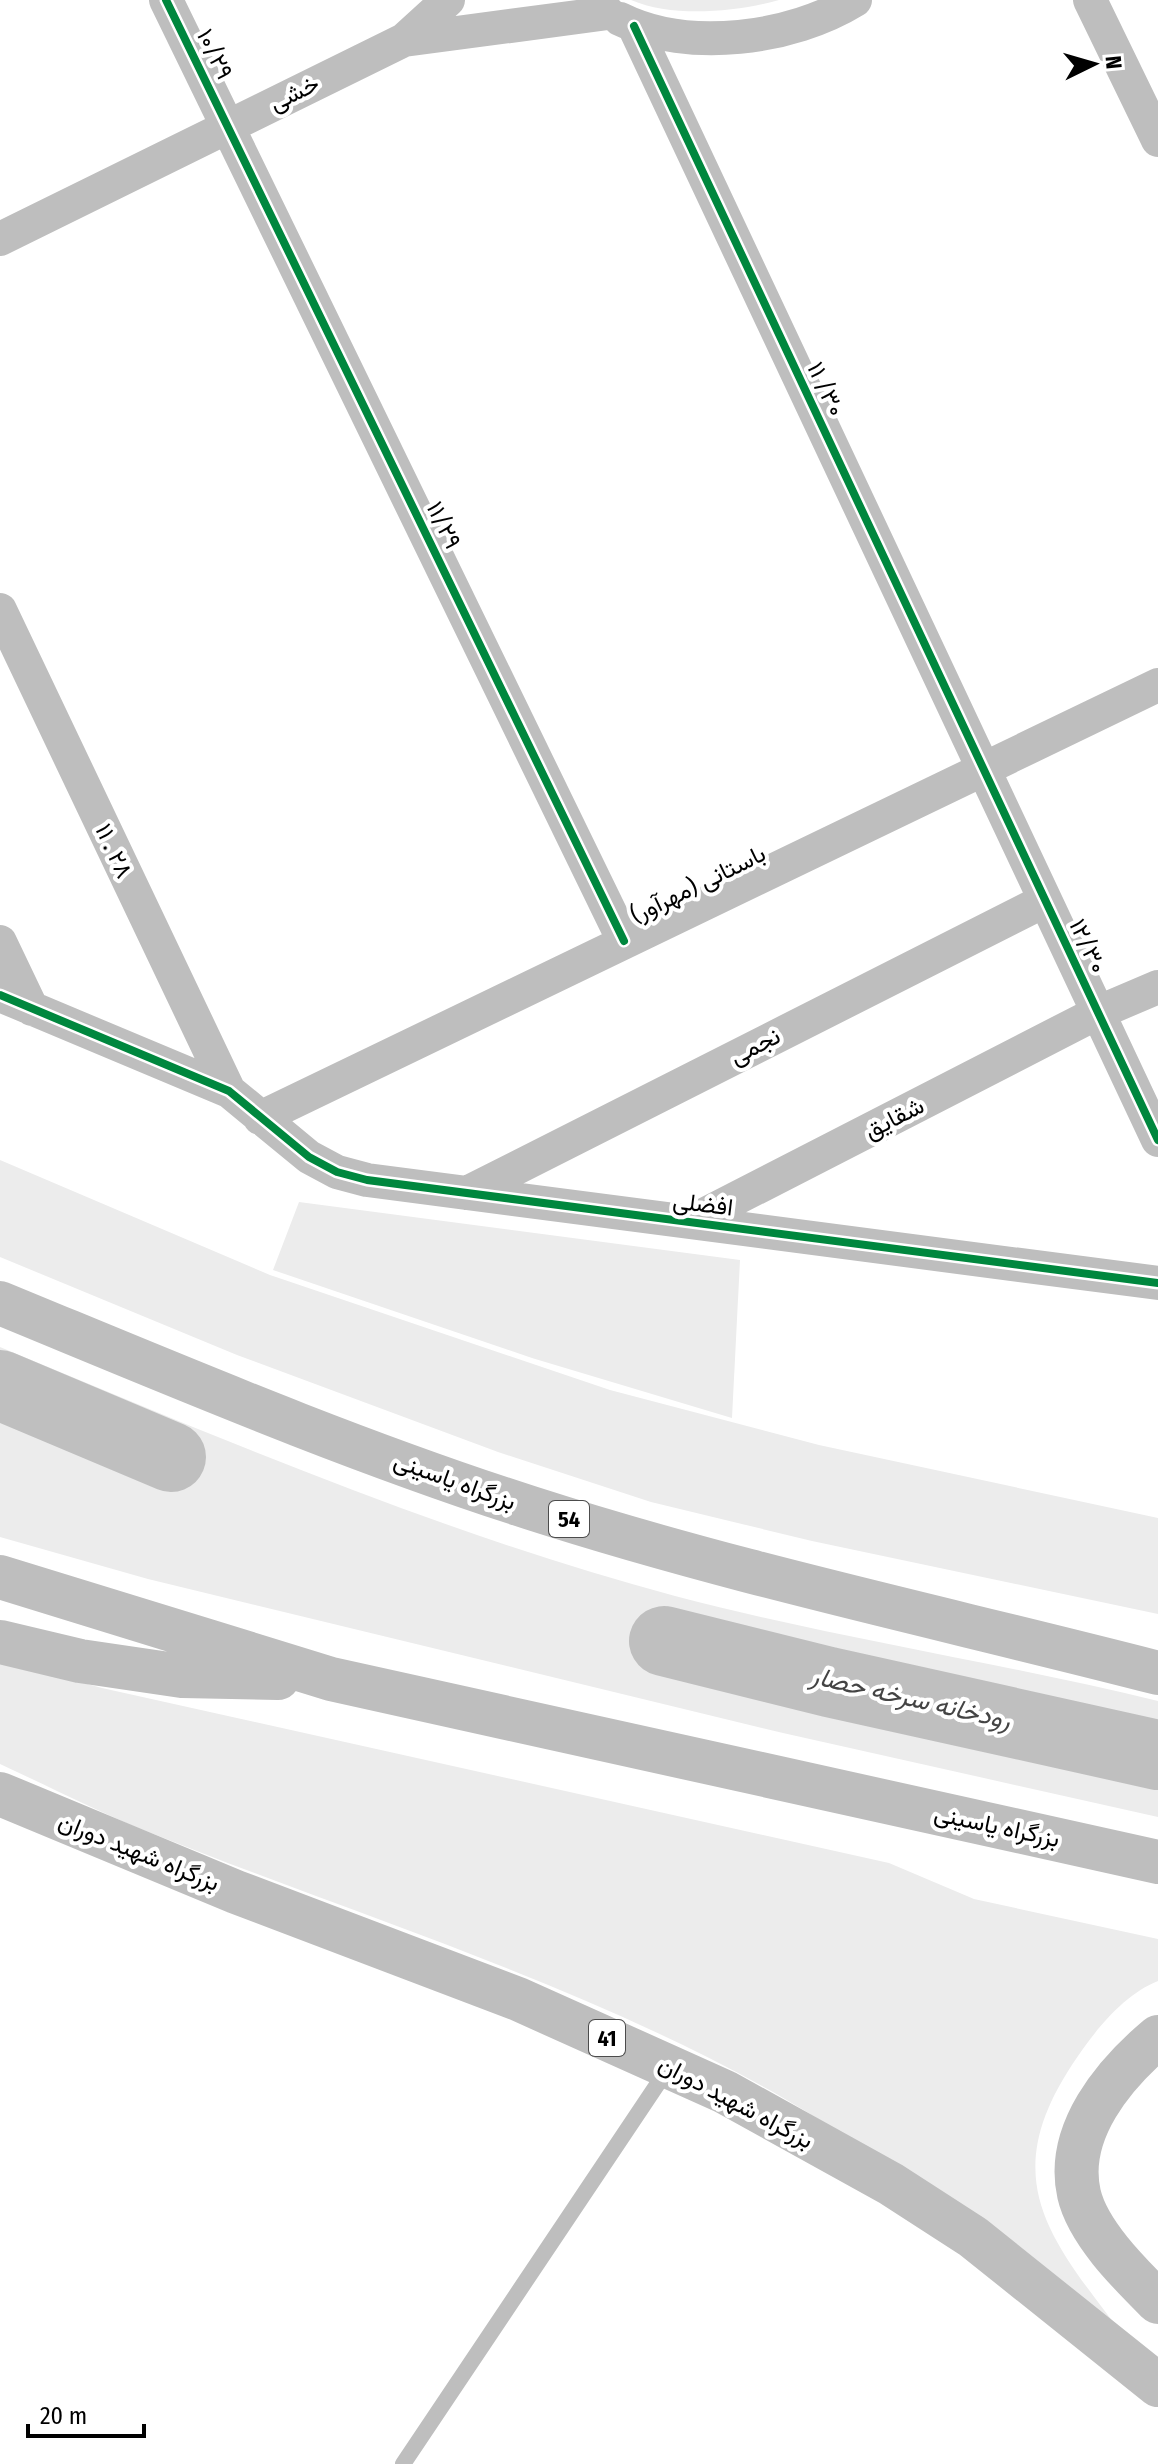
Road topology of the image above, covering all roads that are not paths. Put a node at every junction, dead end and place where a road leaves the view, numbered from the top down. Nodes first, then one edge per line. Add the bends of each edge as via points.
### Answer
1 (166, 0) edge
2 (448, 0) edge
3 (855, 0) edge
4 (1090, 0) edge
5 (612, 13) edge
6 (404, 40) junction
7 (227, 125) junction
8 (1158, 140) edge
9 (0, 239) edge
10 (0, 610) edge
11 (1158, 685) edge
12 (981, 770) junction
13 (1044, 901) junction
14 (624, 941) junction
15 (0, 942) edge
16 (1158, 987) edge
17 (0, 995) edge
18 (32, 1009) junction
19 (1097, 1013) junction
20 (229, 1091) junction
21 (260, 1118) junction
22 (1155, 1126) edge
23 (467, 1193) junction
24 (690, 1222) junction
25 (1158, 1283) edge
26 (0, 1303) edge
27 (0, 1577) edge
28 (0, 1642) edge
29 (1158, 1673) edge
30 (331, 1679) junction
31 (0, 1794) edge
32 (1158, 1862) edge
33 (1158, 2037) edge
34 (670, 2066) junction
35 (1158, 2302) edge
36 (1158, 2385) edge
37 (403, 2464) edge

1 - 7 street, ۱۰/۲۹
2 - 6 street
3 - 5 street via 801,24 716,37 674,35
4 - 8 street
5 - 6 street, خشی
5 - 12 street, ۱۱ /۳۰
6 - 7 street, خشی
7 - 9 street, خشی
7 - 14 street, ۱۱/۲۹
10 - 20 street, ۱۱ . ۲۸
11 - 12 street, باستانی (مهرآور)
12 - 13 street, ۱۲/۳۰
12 - 14 street, باستانی (مهرآور)
13 - 19 street, ۱۲/۳۰
13 - 23 street, نجمی
14 - 21 street, باستانی (مهرآور)
15 - 18 street
16 - 19 street, شقایق
17 - 18 street
18 - 20 street
19 - 22 street, ۱۲/۳۰
19 - 24 street, شقایق
20 - 21 street, افضلی
21 - 23 street, افضلی via 337,1172
23 - 24 street, افضلی
24 - 25 street, افضلی
26 - 29 highway, بزرگراه یاسینی / 54 via 266,1413 531,1508
27 - 30 highway, بزرگراه یاسینی
28 - 30 highway via 182,1676
30 - 32 highway, بزرگراه یاسینی
31 - 34 highway, بزرگراه شهید دوران / 41 via 236,1892 518,1999
33 - 35 highway via 1112,2083 1082,2133 1077,2161 1079,2195 1101,2238
34 - 36 highway, بزرگراه شهید دوران / 41 via 891,2184 973,2237
34 - 37 lane

